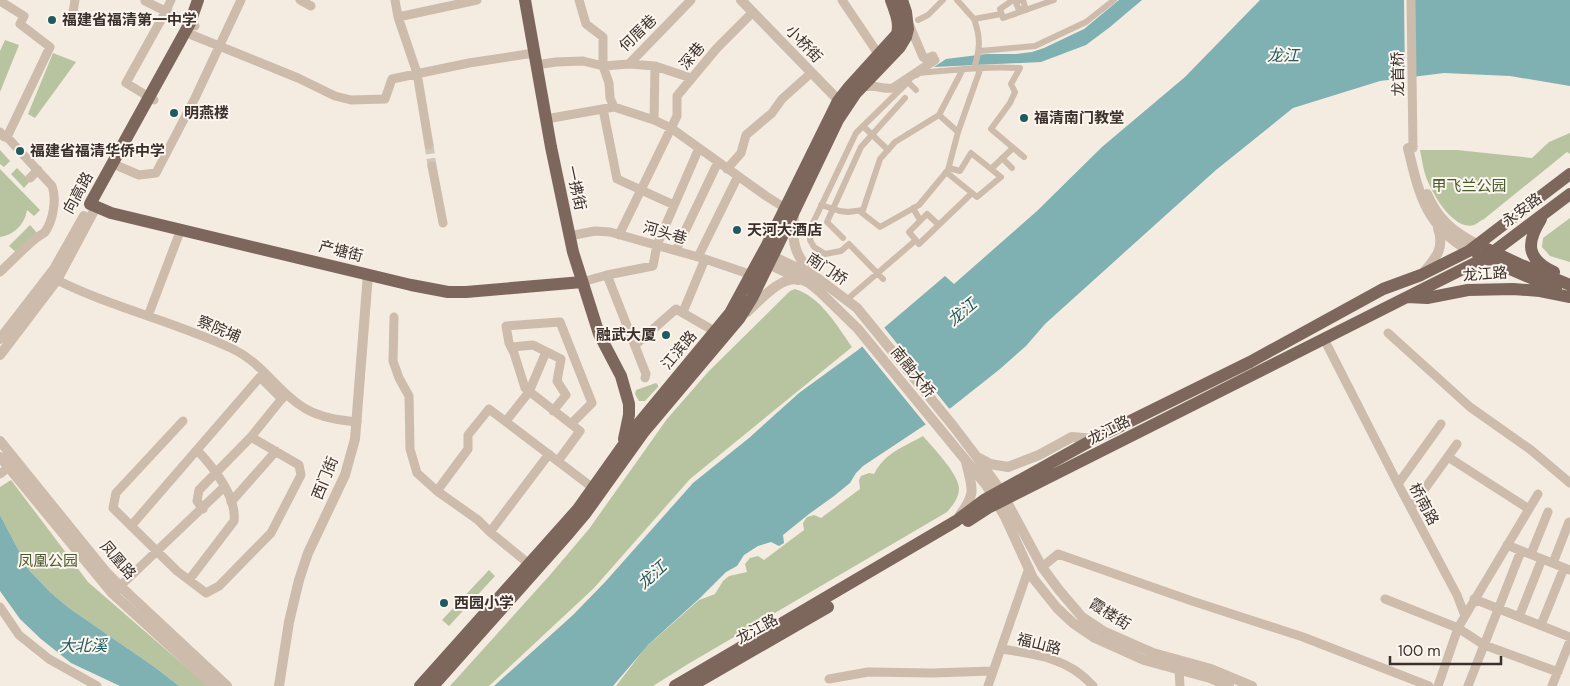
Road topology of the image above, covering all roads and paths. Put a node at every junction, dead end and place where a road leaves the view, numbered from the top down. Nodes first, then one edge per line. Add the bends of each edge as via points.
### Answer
1 (75, 0) edge
2 (146, 0) edge
3 (171, 0) edge
4 (198, 0) edge
5 (206, 0) edge
6 (241, 0) edge
7 (300, 0) edge
8 (394, 0) edge
9 (477, 0) edge
10 (525, 0) edge
11 (580, 0) edge
12 (691, 0) edge
13 (741, 0) edge
14 (842, 0) edge
15 (891, 0) edge
16 (902, 0) edge
17 (943, 0) edge
18 (957, 0) edge
19 (1013, 0) edge
20 (1021, 0) edge
21 (1044, 0) edge
22 (1054, 0) edge
23 (1114, 0) edge
24 (1406, 0) edge
25 (1410, 0) edge
26 (0, 1) edge
27 (311, 6) dead end
28 (1026, 10) junction
29 (166, 11) junction
30 (73, 12) dead end
31 (753, 12) junction
32 (1001, 14) junction
33 (398, 17) junction
34 (913, 19) junction
35 (974, 19) junction
36 (192, 28) junction
37 (220, 47) junction
38 (980, 51) junction
39 (879, 55) junction
40 (535, 59) junction
41 (630, 64) junction
42 (603, 66) junction
43 (655, 66) junction
44 (978, 68) junction
45 (963, 69) junction
46 (417, 73) junction
47 (811, 73) junction
48 (691, 78) junction
49 (908, 82) junction
50 (861, 88) junction
51 (916, 90) dead end
52 (905, 98) dead end
53 (152, 99) junction
54 (842, 104) junction
55 (614, 107) junction
56 (603, 109) junction
57 (939, 115) junction
58 (546, 119) junction
59 (654, 120) junction
60 (863, 126) junction
61 (671, 128) junction
62 (958, 132) junction
63 (4, 135) edge
64 (428, 145) tunnel mouth
65 (699, 148) junction
66 (1013, 148) junction
67 (1411, 148) junction
68 (888, 150) junction
69 (1024, 157) dead end
70 (1002, 158) junction
71 (718, 162) junction
72 (118, 166) junction
73 (432, 166) tunnel mouth
74 (1012, 168) dead end
75 (728, 169) junction
76 (991, 169) junction
77 (38, 170) junction
78 (948, 170) junction
79 (1570, 174) edge
80 (738, 176) junction
81 (30, 178) dead end
82 (640, 190) junction
83 (972, 193) junction
84 (1570, 194) edge
85 (674, 205) junction
86 (821, 205) junction
87 (912, 208) junction
88 (92, 209) junction
89 (790, 210) junction
90 (863, 210) junction
91 (1546, 212) junction
92 (920, 220) junction
93 (443, 223) dead end
94 (939, 225) junction
95 (1437, 225) junction
96 (180, 231) junction
97 (620, 235) junction
98 (569, 236) junction
99 (843, 238) dead end
100 (916, 240) junction
101 (657, 244) junction
102 (1473, 248) junction
103 (676, 250) junction
104 (1489, 255) junction
105 (701, 258) junction
106 (766, 258) junction
107 (0, 272) edge
108 (878, 273) junction
109 (607, 275) junction
110 (752, 275) junction
111 (1421, 275) junction
112 (367, 277) junction
113 (883, 279) dead end
114 (57, 280) junction
115 (812, 280) junction
116 (583, 285) junction
117 (1570, 285) edge
118 (851, 296) dead end
119 (1570, 296) edge
120 (1407, 297) junction
121 (683, 312) junction
122 (148, 316) junction
123 (394, 317) dead end
124 (739, 319) junction
125 (868, 321) joint
126 (858, 328) joint
127 (716, 332) junction
128 (1388, 333) dead end
129 (0, 339) edge
130 (1324, 339) junction
131 (635, 345) junction
132 (512, 347) junction
133 (546, 352) junction
134 (0, 355) edge
135 (646, 378) dead end
136 (529, 392) junction
137 (284, 396) junction
138 (554, 411) junction
139 (184, 421) dead end
140 (506, 421) junction
141 (357, 422) junction
142 (571, 424) junction
143 (1441, 424) dead end
144 (251, 437) junction
145 (1094, 439) junction
146 (0, 441) edge
147 (623, 444) junction
148 (1457, 444) dead end
149 (198, 450) junction
150 (276, 452) junction
151 (549, 454) junction
152 (976, 456) junction
153 (0, 457) edge
154 (1448, 457) junction
155 (965, 458) junction
156 (558, 461) junction
157 (4, 471) edge
158 (217, 472) junction
159 (1570, 483) edge
160 (1398, 484) junction
161 (224, 487) junction
162 (593, 488) junction
163 (437, 491) junction
164 (1538, 494) dead end
165 (999, 498) junction
166 (231, 502) junction
167 (1411, 508) junction
168 (203, 509) junction
169 (1529, 509) junction
170 (1548, 512) dead end
171 (956, 521) junction
172 (1569, 522) edge
173 (131, 526) junction
174 (490, 532) junction
175 (1508, 545) junction
176 (1521, 550) junction
177 (156, 552) junction
178 (1531, 554) junction
179 (1542, 559) junction
180 (1552, 563) junction
181 (530, 564) junction
182 (1042, 567) junction
183 (1028, 568) junction
184 (1567, 569) edge
185 (189, 580) junction
186 (116, 590) junction
187 (1385, 599) dead end
188 (1474, 599) junction
189 (0, 606) edge
190 (1498, 608) junction
191 (1465, 616) junction
192 (1519, 617) junction
193 (3, 618) edge
194 (1541, 625) junction
195 (1458, 628) junction
196 (1570, 637) edge
197 (1570, 641) edge
198 (1484, 645) junction
199 (1001, 649) junction
200 (1179, 670) junction
201 (993, 671) junction
202 (1558, 672) junction
203 (830, 679) dead end
204 (1440, 685) edge
205 (97, 686) edge
206 (214, 686) edge
207 (227, 686) edge
208 (279, 686) edge
209 (420, 686) edge
210 (433, 686) edge
211 (675, 686) edge
212 (692, 686) edge
213 (988, 686) edge
214 (1093, 686) edge
215 (1180, 686) edge
216 (1230, 686) edge
217 (1252, 686) edge
218 (1428, 686) edge
219 (1468, 686) edge
220 (1552, 686) edge

1 - 30 street
2 - 29 street
3 - 29 street
4 - 36 main road, 向高路
5 - 36 main road, 向高路
6 - 37 street
7 - 27 street
8 - 33 street
9 - 33 street
10 - 40 main road, 一拂街
11 - 42 street via 586,24 603,37
12 - 41 street, 何厝巷
13 - 31 street, 小桥街
14 - 39 street
15 - 39 main road, 江滨路 via 899,27
16 - 34 main road, 江滨路
17 - 34 street via 928,15
18 - 35 street
19 - 32 street via 1000,9
20 - 21 street via 1016,3 1019,10
20 - 28 street, bridge
22 - 28 street
23 - 38 street via 1086,22 1034,46
24 - 67 street, 龙首桥
25 - 67 street, 龙首桥
26 - 63 street via 24,16 20,24 50,47
28 - 32 street via 1003,18
29 - 36 street
29 - 53 street via 126,84
31 - 47 street, 小桥街
31 - 48 street, 深巷
32 - 35 street
33 - 46 street
34 - 50 main road, 江滨路 via 900,47
34 - 50 street via 923,57 934,58 893,88 872,84
35 - 38 street
36 - 37 street
36 - 53 main road, 向高路
37 - 46 street, 何厝巷 via 351,100 385,99 392,79
37 - 72 street via 156,173 140,175
38 - 44 street
39 - 54 main road, 江滨路 via 848,87
40 - 42 street, 何厝巷 via 583,61
40 - 46 street, 何厝巷 via 489,59
40 - 58 main road, 一拂街
41 - 42 street, 何厝巷
41 - 43 street
42 - 55 street
43 - 48 street
43 - 59 street
44 - 45 street
44 - 62 street
44 - 66 street via 1020,68 1011,84 1015,92 1010,103 991,129
45 - 49 street via 919,73
45 - 57 street
46 - 64 street
47 - 54 street, 小桥街
47 - 75 street via 746,135 741,153
48 - 61 street, 深巷 via 677,96 677,116
49 - 51 street
49 - 60 street
50 - 54 main road, 江滨路
52 - 99 street via 861,147 827,222
53 - 72 main road, 向高路
53 - 88 main road, 向高路
54 - 89 main road, 江滨路
55 - 56 street
55 - 59 street
56 - 58 street
56 - 82 street via 617,180
57 - 62 street
57 - 68 street via 895,142
58 - 98 main road, 一拂街
59 - 61 street
60 - 68 street, bridge
60 - 86 street via 856,133
61 - 65 street
61 - 82 street, 深巷
62 - 78 street
63 - 77 street
65 - 71 street
65 - 85 street
66 - 69 street
66 - 70 street
67 - 95 street via 1418,190
67 - 102 street via 1431,204
68 - 90 street via 880,159
70 - 74 street
70 - 76 street
71 - 75 street
71 - 103 street
72 - 88 main road, 向高路
73 - 93 street
75 - 80 street
76 - 78 street via 971,153 960,171
76 - 83 street via 1001,177 977,197
77 - 81 street
77 - 107 street via 55,193 53,212 44,232
78 - 83 street
78 - 87 street
79 - 102 main road, 永安路
80 - 89 street
80 - 105 street
82 - 85 street
82 - 97 street, 深巷
83 - 94 street
84 - 91 main road, 永安路
85 - 101 street
86 - 90 street, bridge via 848,212
86 - 108 street via 812,225 810,240 814,247 825,254 841,251 849,244
87 - 90 street via 880,226 862,213
87 - 92 street
88 - 96 main road, 产塘街
88 - 114 street
88 - 129 street, 向高路 via 54,269
89 - 106 main road, 江滨路
89 - 115 street via 796,251
91 - 104 main road, 永安路
91 - 117 main road via 1533,232 1531,250 1535,259
92 - 94 street via 927,214
92 - 100 street via 909,232
94 - 100 street via 919,244
95 - 102 street via 1453,241
95 - 111 street via 1442,242 1434,260
96 - 112 main road, 产塘街
96 - 122 street
97 - 98 street, 河头巷 via 595,231
97 - 101 street, 河头巷
98 - 116 main road, 一拂街
100 - 108 street
101 - 103 street, 河头巷
101 - 109 street via 653,266
102 - 104 main road
102 - 111 main road, 永安路
103 - 105 street, 河头巷
104 - 117 main road, 龙江路
104 - 119 main road
104 - 120 main road, 永安路
105 - 110 street, 河头巷
105 - 121 street
106 - 110 main road, 江滨路
106 - 115 street, 南门桥
106 - 124 main road, 江滨路
108 - 113 street
108 - 118 street
109 - 116 street
109 - 131 street
110 - 127 main road, 江滨路
111 - 145 main road, 龙江路 via 1383,289 1250,362
112 - 116 main road, 产塘街 via 448,292
112 - 141 street, 西门街
114 - 122 street, 察院埔
114 - 134 street
115 - 124 street via 794,278 780,283
115 - 125 street, 南门桥 via 857,308
115 - 126 street, 南门桥 via 820,292
116 - 147 main road, 一拂街 via 599,334 620,376 629,410
119 - 120 main road, 龙江路 via 1513,288 1468,290 1427,298
120 - 130 main road, 龙江路
121 - 127 street
121 - 131 street via 676,309
122 - 137 street, 察院埔 via 235,350 264,370
123 - 163 street via 393,361 410,396 410,449 417,473
124 - 210 main road, 江滨路 via 643,433 585,514
125 - 152 street, 南融大桥
126 - 155 street, 南融大桥
127 - 147 main road, 江滨路
128 - 159 street via 1470,408 1531,450
130 - 160 street, 桥南路
130 - 165 main road, 龙江路
131 - 135 street
132 - 133 street via 534,345
132 - 136 street
132 - 142 street via 506,326 560,322 592,403
133 - 136 street
133 - 138 street via 561,358 557,381 566,395
136 - 138 street
136 - 140 street
137 - 141 street, 察院埔 via 316,414
137 - 144 street
137 - 149 street via 260,377
138 - 142 street
139 - 173 street via 116,493 114,508
140 - 151 street
140 - 163 street via 489,409 468,434 468,449
141 - 208 street, 西门街 via 345,475 308,553 299,580
142 - 156 street via 580,431
143 - 160 street
144 - 150 street
144 - 158 street
145 - 152 street via 1072,437 1008,467 990,464
145 - 165 main road, 龙江路
146 - 186 street, 凤凰路
147 - 162 main road, 江滨路
148 - 154 street
149 - 158 street
149 - 173 street
150 - 166 street
150 - 185 street via 299,465 301,475 271,533 219,586 206,593
151 - 156 street
151 - 174 street
152 - 165 street
153 - 157 street, 凤凰路
154 - 167 street
154 - 169 street
155 - 165 street
155 - 171 street via 973,491
156 - 162 street
157 - 186 street, 凤凰路
158 - 161 street
158 - 168 street via 199,490 197,501
160 - 167 street, 桥南路
161 - 166 street
161 - 168 street
162 - 181 main road, 江滨路
163 - 174 street
164 - 169 street
165 - 171 main road, 龙江路 via 984,500
165 - 182 street, 霞楼街
165 - 183 street, 霞楼街
165 - 212 main road, 龙江路 via 788,631
166 - 185 street via 236,512 234,521
167 - 191 street, 桥南路
168 - 177 street
169 - 175 street
170 - 178 street
171 - 211 main road, 龙江路
172 - 180 street
173 - 177 street
174 - 181 street
175 - 176 street
175 - 188 street
176 - 178 street
176 - 190 street
177 - 185 street
177 - 186 street
178 - 179 street
179 - 180 street
179 - 192 street
180 - 184 street
181 - 209 main road, 江滨路
182 - 217 street, 霞楼街 via 1082,617 1103,631 1153,653 1212,669
182 - 218 street via 1058,554 1303,638
183 - 199 street
183 - 200 street, 霞楼街 via 1057,608 1095,638 1144,660
184 - 194 street
186 - 206 street, 凤凰路
186 - 207 street, 凤凰路
187 - 195 street
188 - 190 street
188 - 191 street
189 - 193 street
190 - 192 street
190 - 198 street
191 - 195 street
192 - 194 street
193 - 205 street via 49,659
194 - 196 street
195 - 198 street
195 - 204 street
197 - 202 street
198 - 202 street
198 - 219 street
199 - 201 street
199 - 214 street, 福山路 via 1057,660 1074,669
200 - 215 street
200 - 216 street, 霞楼街
201 - 203 street via 868,672
201 - 213 street
202 - 220 street

